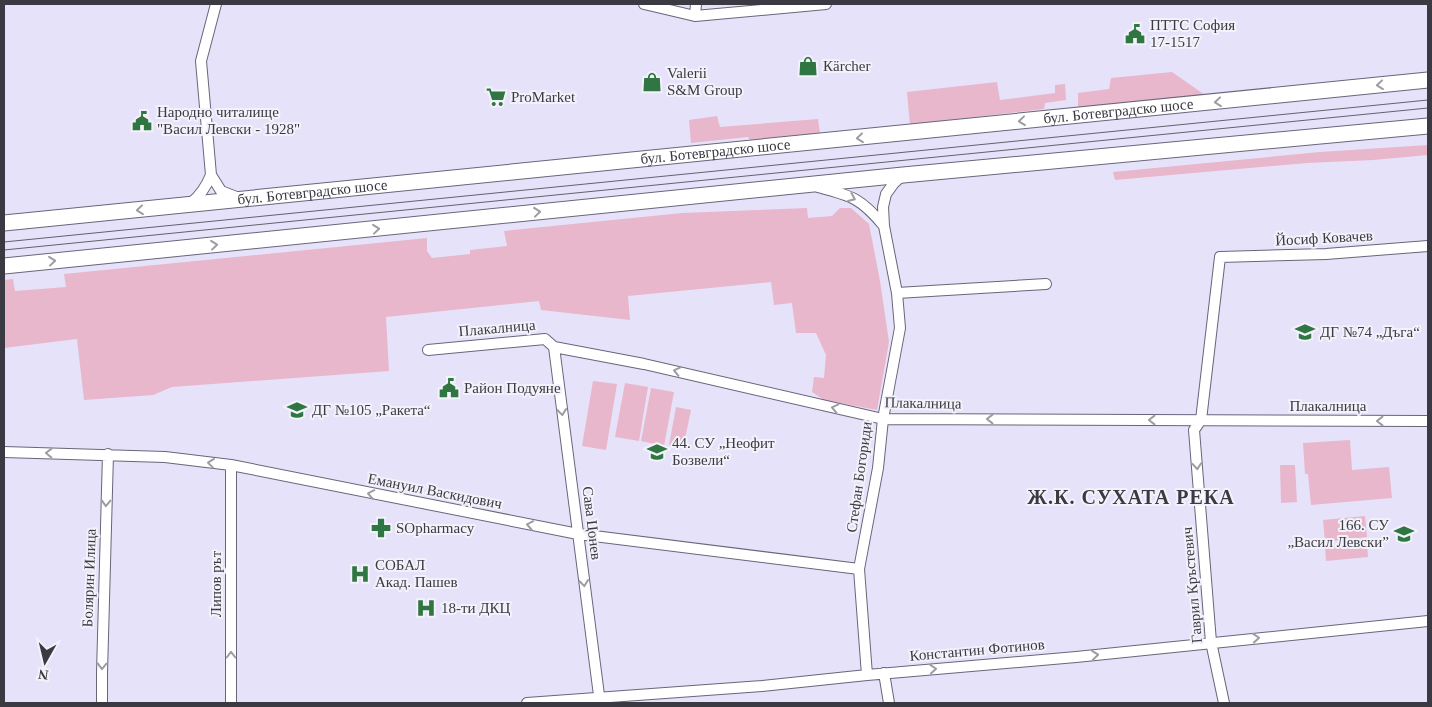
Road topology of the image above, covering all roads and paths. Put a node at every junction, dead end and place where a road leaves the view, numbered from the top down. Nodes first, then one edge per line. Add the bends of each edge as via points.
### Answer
1 (216, 4) edge
2 (644, 4) edge
3 (696, 4) edge
4 (826, 4) edge
5 (804, 5) edge
6 (695, 16) junction
7 (1428, 80) edge
8 (1428, 126) edge
9 (211, 175) junction
10 (903, 175) junction
11 (810, 185) junction
12 (245, 200) junction
13 (188, 205) junction
14 (4, 223) edge
15 (884, 226) junction
16 (1428, 246) edge
17 (1220, 257) joint
18 (4, 266) edge
19 (1046, 284) dead end
20 (897, 293) junction
21 (554, 347) junction
22 (428, 350) dead end
23 (883, 418) junction
24 (1201, 420) junction
25 (1428, 422) edge
26 (4, 452) edge
27 (108, 454) junction
28 (231, 465) junction
29 (578, 534) junction
30 (859, 569) junction
31 (1428, 621) edge
32 (1211, 642) junction
33 (884, 674) junction
34 (867, 675) junction
35 (599, 701) edge
36 (102, 703) edge
37 (231, 703) edge
38 (527, 703) edge
39 (889, 703) edge
40 (1224, 703) edge

1 - 9 street via 201,60
2 - 6 street
3 - 6 street
4 - 5 street
5 - 6 street
7 -> 12 main road, бул. Ботевградско шосе
8 - 10 main road
9 - 12 street via 221,191
9 - 13 street via 206,188
10 - 11 main road
10 - 15 street, Стефан Богориди via 886,194
11 -> 15 street via 857,199
18 -> 11 main road
12 - 13 main road, бул. Ботевградско шосе
13 -> 14 main road, бул. Ботевградско шосе
15 - 20 street, Стефан Богориди
16 - 17 street, Йосиф Ковачев via 1326,254
17 - 24 street, Гаврил Кръстевич
19 - 20 street
20 - 23 street, Стефан Богориди via 900,328
21 - 22 street, Плакалница via 545,339 538,338
23 -> 21 street, Плакалница
21 -> 29 street, Сава Цонев
24 -> 23 street, Плакалница
23 - 30 street, Стефан Богориди via 878,468
25 -> 24 street, Плакалница
24 -> 32 street, Гаврил Кръстевич via 1194,430
27 -> 26 street, Емануил Васкидович
28 -> 27 street, Емануил Васкидович
27 -> 36 street, Болярин Илица
29 -> 28 street, Емануил Васкидович
37 -> 28 street, Липов рът
29 - 30 street, Емануил Васкидович
29 -> 35 street, Сава Цонев
30 - 34 street, Стефан Богориди
32 -> 31 street, Константин Фотинов
33 -> 32 street, Константин Фотинов
32 - 40 street, Гаврил Кръстевич
33 - 34 street, Константин Фотинов
33 - 39 street
34 - 35 street, Константин Фотинов
35 - 38 street, Константин Фотинов

